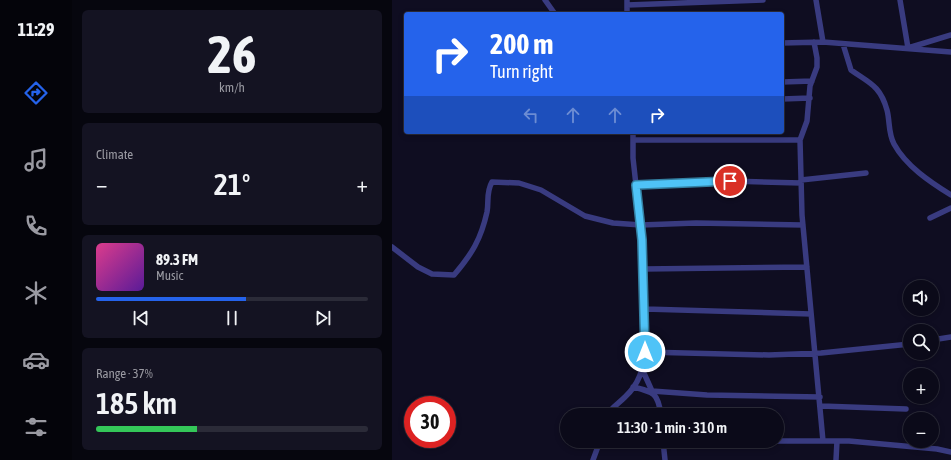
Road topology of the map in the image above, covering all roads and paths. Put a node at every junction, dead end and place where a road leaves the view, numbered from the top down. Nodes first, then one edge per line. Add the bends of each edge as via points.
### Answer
1 (545, 0) edge
2 (763, 0) edge
3 (816, 0) edge
4 (900, 0) edge
5 (627, 3) edge
6 (554, 12) edge
7 (951, 35) edge
8 (814, 42) junction
9 (823, 42) junction
10 (784, 43) edge
11 (843, 44) junction
12 (908, 48) junction
13 (951, 52) edge
14 (812, 81) junction
15 (784, 82) edge
16 (810, 98) junction
17 (784, 99) edge
18 (633, 134) edge
19 (633, 140) junction
20 (800, 140) junction
21 (866, 173) dead end
22 (801, 181) junction
23 (636, 185) junction
24 (950, 193) edge
25 (951, 208) edge
26 (930, 218) dead end
27 (641, 225) junction
28 (803, 226) junction
29 (392, 247) edge
30 (807, 267) junction
31 (644, 269) junction
32 (645, 309) junction
33 (811, 314) junction
34 (951, 337) edge
35 (939, 339) edge
36 (903, 345) edge
37 (645, 352) junction
38 (814, 354) junction
39 (643, 371) junction
40 (633, 387) junction
41 (652, 391) junction
42 (820, 397) junction
43 (821, 406) junction
44 (611, 408) edge
45 (660, 408) edge
46 (906, 409) dead end
47 (784, 441) edge
48 (823, 441) junction
49 (837, 441) junction
50 (597, 448) edge
51 (664, 448) edge
52 (951, 452) edge
53 (593, 460) edge
54 (665, 460) edge
55 (836, 460) edge

1 - 6 street
2 - 5 street
3 - 9 street
4 - 12 street
7 - 12 street
8 - 9 street
8 - 10 street
8 - 14 street via 817,63
9 - 11 street
11 - 12 street
11 - 24 street via 851,70 868,80 879,92 887,111 893,143 912,166
12 - 13 street
14 - 15 street
14 - 16 street
16 - 17 street
16 - 20 street via 807,121
18 - 19 street
19 - 20 street
19 - 23 street
20 - 22 street
21 - 22 street
22 - 23 street
22 - 28 street
23 - 27 street
25 - 26 street
27 - 28 street via 696,223
27 - 29 street via 613,223 585,216 541,190 519,183 492,182 488,190 487,211 478,242 470,257 454,275 432,274 418,267
27 - 31 street
28 - 30 street
30 - 31 street
30 - 33 street
31 - 32 street
32 - 33 street
32 - 37 street
33 - 38 street
34 - 35 street
36 - 38 street
37 - 38 street
37 - 39 street
38 - 42 street
39 - 40 street
39 - 41 street
40 - 41 street
40 - 44 street
41 - 42 street via 707,395
41 - 45 street via 659,400
42 - 43 street
43 - 46 street
43 - 48 street
47 - 48 street
48 - 49 street
49 - 52 street
49 - 55 street
50 - 53 street
51 - 54 street

